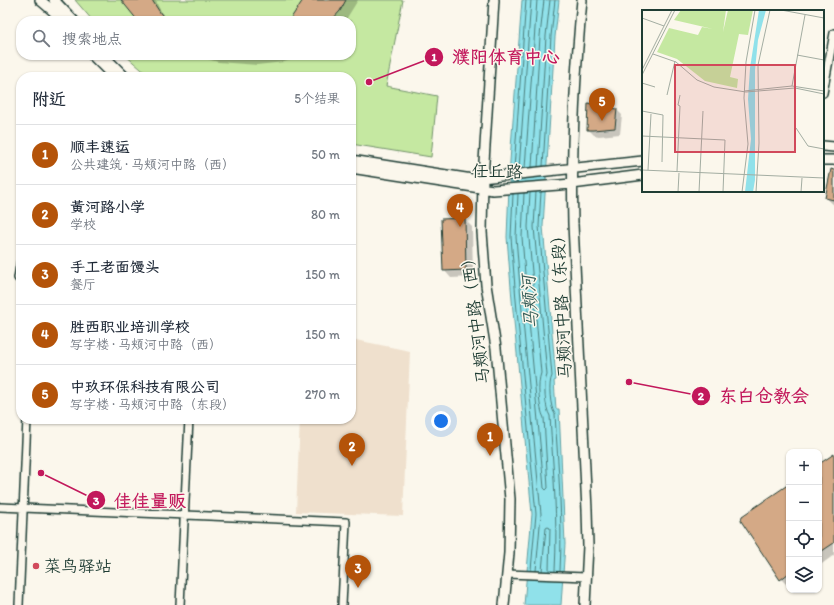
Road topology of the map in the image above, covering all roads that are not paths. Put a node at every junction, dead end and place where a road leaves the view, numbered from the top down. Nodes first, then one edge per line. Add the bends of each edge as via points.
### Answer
1 (40, 0) edge
2 (54, 0) edge
3 (494, 0) edge
4 (582, 0) edge
5 (58, 16) edge
6 (69, 16) edge
7 (834, 33) edge
8 (97, 60) edge
9 (108, 60) edge
10 (109, 72) edge
11 (120, 72) edge
12 (824, 88) edge
13 (824, 146) edge
14 (834, 147) edge
15 (356, 161) edge
16 (642, 161) edge
17 (356, 169) edge
18 (572, 169) junction
19 (642, 175) edge
20 (483, 178) junction
21 (572, 184) junction
22 (482, 189) junction
23 (27, 424) edge
24 (189, 424) edge
25 (0, 506) edge
26 (23, 508) junction
27 (184, 515) junction
28 (512, 574) junction
29 (586, 577) junction
30 (19, 605) edge
31 (180, 605) edge
32 (342, 605) edge
33 (504, 605) edge
34 (585, 605) edge

1 - 5 street
2 - 6 street
3 - 20 street, 马颊河中路（西）
4 - 18 street, 马颊河中路（东段）
7 - 12 street
8 - 10 street
9 - 11 street
13 - 14 street
15 - 20 street, 任丘路 via 472,179
16 - 18 street, 任丘路
17 - 22 street, 任丘路
18 - 20 street, 任丘路
18 - 21 street, 马颊河中路（东段）
19 - 21 street, 任丘路
20 - 22 street, 马颊河中路（西）
21 - 22 street, 任丘路
21 - 29 street, 马颊河中路（东段） via 587,510
22 - 28 street, 马颊河中路（西） via 484,265 496,348 510,499 509,553
23 - 26 street
24 - 27 street
25 - 26 street
26 - 27 street
26 - 30 street
27 - 31 street
27 - 32 street via 346,522
28 - 29 street
28 - 33 street, 马颊河中路（西）
29 - 34 street, 马颊河中路（东段）

